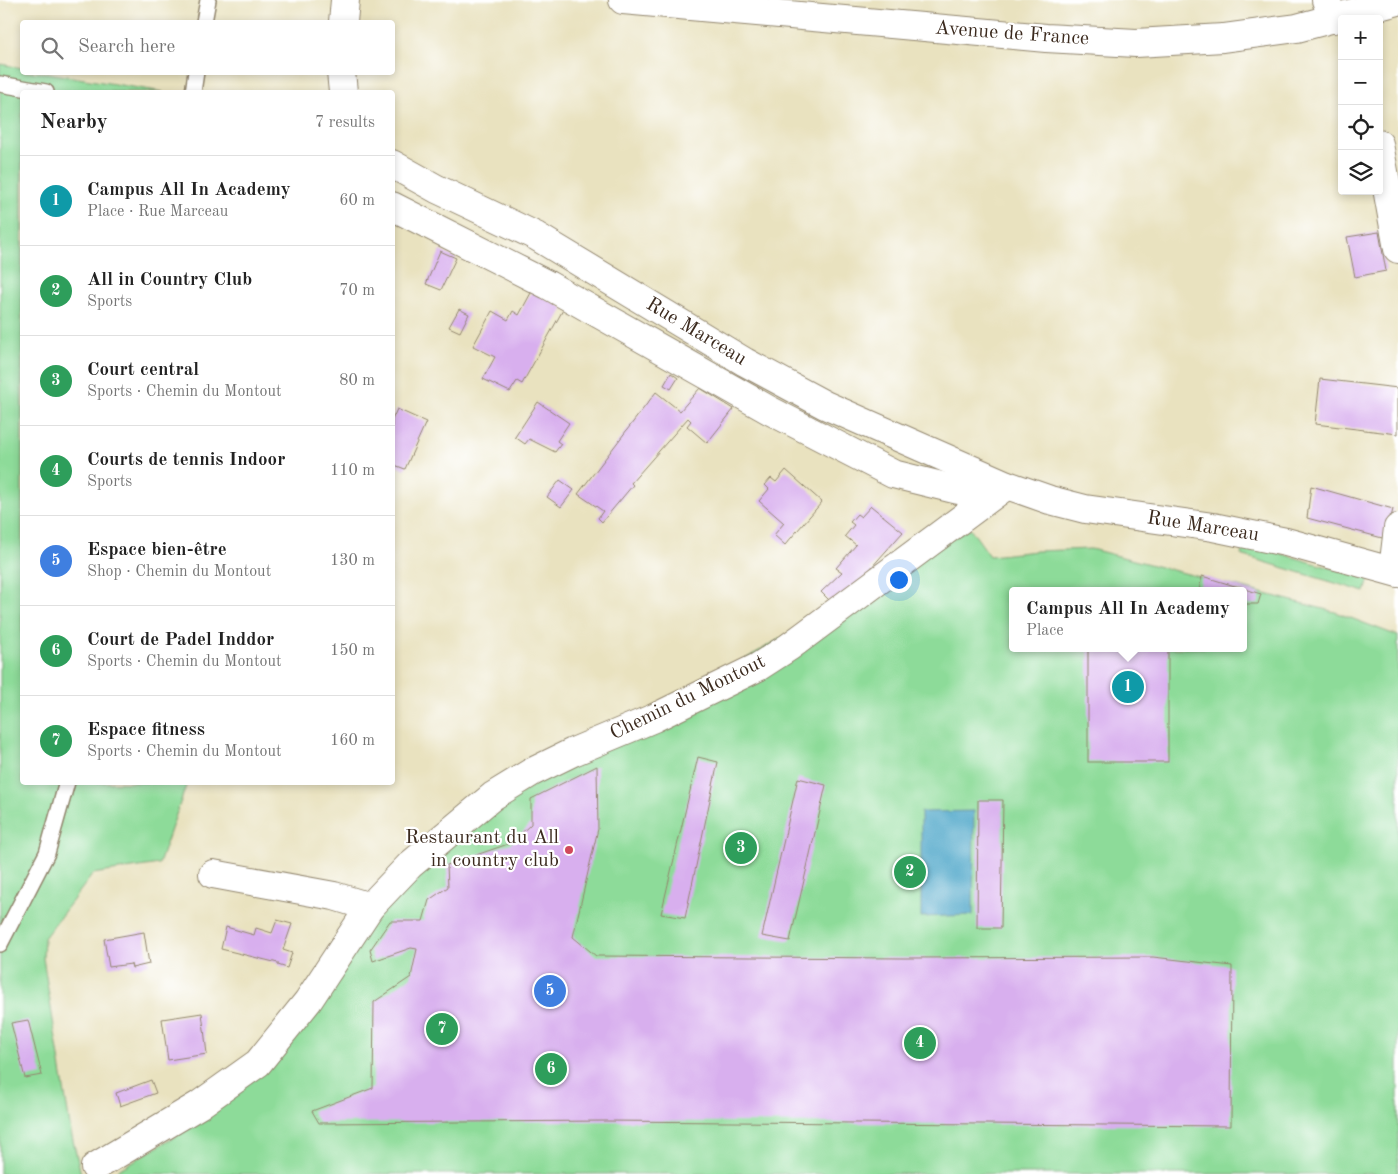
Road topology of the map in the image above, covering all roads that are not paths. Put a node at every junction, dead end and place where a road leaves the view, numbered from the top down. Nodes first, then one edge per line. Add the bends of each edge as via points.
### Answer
1 (208, 0) edge
2 (345, 0) edge
3 (624, 0) edge
4 (1398, 1) edge
5 (1329, 10) edge
6 (204, 20) edge
7 (343, 20) edge
8 (196, 75) edge
9 (341, 75) edge
10 (0, 84) edge
11 (34, 90) edge
12 (193, 90) edge
13 (343, 90) edge
14 (1380, 150) edge
15 (395, 166) edge
16 (395, 208) edge
17 (1398, 249) edge
18 (1007, 485) junction
19 (1398, 528) edge
20 (1395, 572) edge
21 (66, 785) edge
22 (213, 874) dead end
23 (370, 906) junction
24 (0, 944) edge
25 (94, 1167) dead end

1 - 6 lane
2 - 7 street
3 - 5 street, Avenue de France via 1046,38 1136,42 1223,38 1297,28
4 - 5 street, Avenue de France
8 - 12 lane
9 - 13 street
10 - 11 lane
14 - 17 street
15 - 18 street, Rue Marceau via 536,236 745,362 825,405
16 - 18 street, Rue Marceau via 548,285 769,410 893,474 958,490
18 - 20 street, Rue Marceau via 1085,509 1212,527 1286,542
18 - 23 street, Chemin du Montout via 758,667 654,718 573,752 493,796 410,865
19 - 20 street
21 - 24 lane via 47,853
22 - 23 street via 334,896
23 - 25 street, Chemin du Montout via 308,1001 258,1063 199,1105

